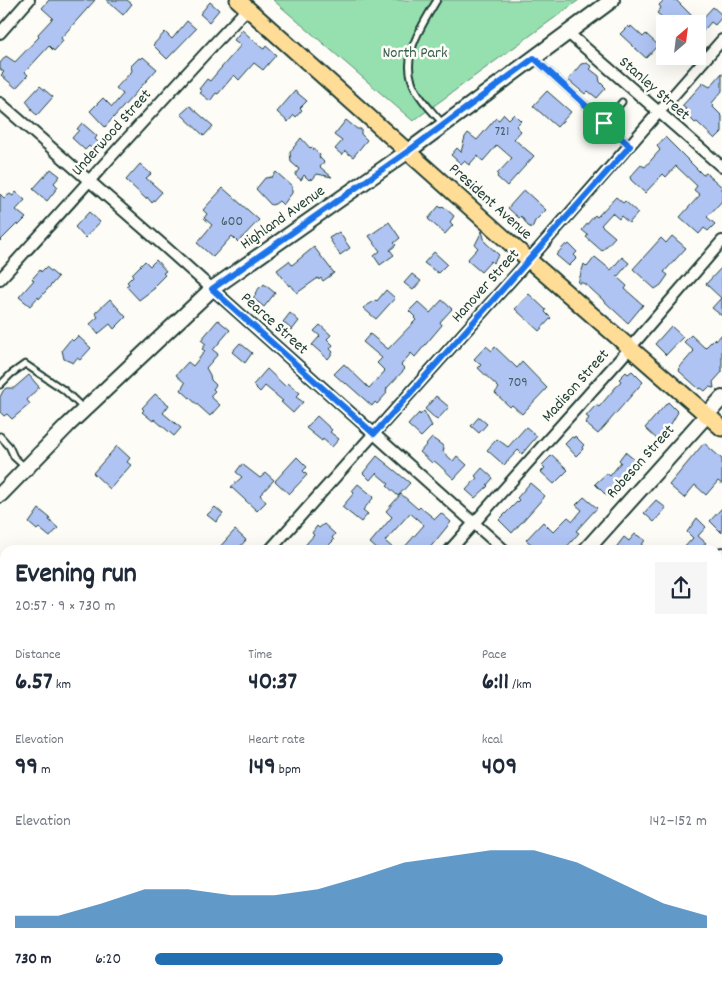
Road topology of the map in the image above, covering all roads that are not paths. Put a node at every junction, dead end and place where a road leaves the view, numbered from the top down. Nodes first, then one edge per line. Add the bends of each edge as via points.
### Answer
1 (29, 0) edge
2 (437, 0) edge
3 (612, 0) edge
4 (243, 4) edge
5 (567, 32) junction
6 (0, 33) edge
7 (722, 40) edge
8 (534, 58) junction
9 (622, 102) dead end
10 (0, 103) edge
11 (659, 113) junction
12 (604, 123) junction
13 (444, 125) junction
14 (630, 146) junction
15 (407, 152) junction
16 (722, 167) edge
17 (90, 181) junction
18 (722, 240) edge
19 (529, 260) junction
20 (0, 279) edge
21 (212, 289) junction
22 (629, 349) junction
23 (0, 385) edge
24 (722, 398) edge
25 (84, 409) junction
26 (707, 414) junction
27 (722, 428) edge
28 (374, 434) junction
29 (0, 436) edge
30 (26, 468) junction
31 (2, 487) edge
32 (474, 523) junction
33 (274, 545) edge
34 (454, 545) edge
35 (498, 545) edge
36 (590, 545) edge

1 - 6 street
2 - 13 lane via 418,34 408,67 417,92
3 - 5 street, Highland Avenue
4 - 15 main road, President Avenue
4 - 17 street, Underwood Street
5 - 8 street, Highland Avenue
5 - 11 street, Stanley Street
7 - 11 street, Hanover Street
8 - 12 lane
8 - 13 street, Highland Avenue
9 - 12 lane
10 - 17 street, Pearce Street
11 - 14 street, Hanover Street
11 - 16 street, Stanley Street
12 - 14 lane
13 - 15 street, Highland Avenue
14 - 19 street, Hanover Street
15 - 19 main road, President Avenue
15 - 21 street, Highland Avenue
17 - 20 street, Underwood Street
17 - 21 street, Pearce Street
18 - 22 street, Madison Street
19 - 22 main road, President Avenue
19 - 28 street, Hanover Street
21 - 25 street, Highland Avenue
21 - 28 street, Pearce Street
22 - 26 main road, President Avenue
22 - 32 street, Madison Street
23 - 25 lane via 25,364 64,390
24 - 26 street, Robeson Street
25 - 30 street, Highland Avenue
26 - 27 main road, President Avenue
26 - 36 street, Robeson Street
28 - 32 street, Pearce Street
28 - 33 street, Hanover Street
29 - 30 lane
30 - 31 street, Highland Avenue
32 - 34 street, Madison Street
32 - 35 street, Pearce Street

